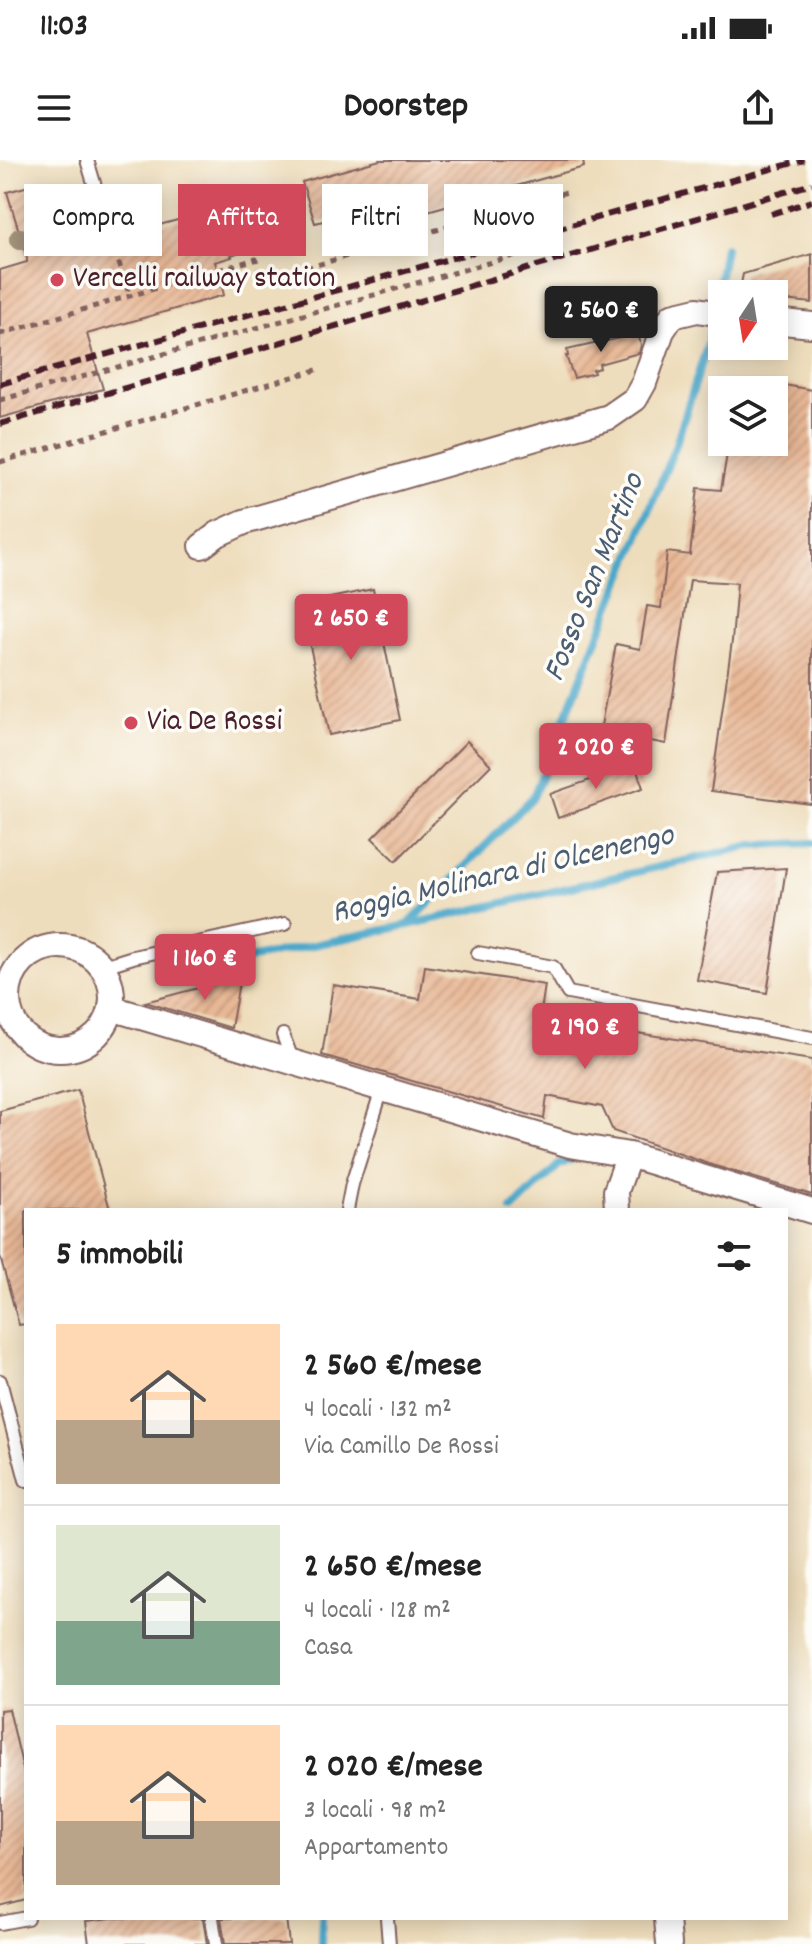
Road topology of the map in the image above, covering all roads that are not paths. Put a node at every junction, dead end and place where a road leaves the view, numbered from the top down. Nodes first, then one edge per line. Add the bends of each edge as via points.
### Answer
1 (87, 160) edge
2 (94, 184) edge
3 (708, 312) edge
4 (788, 322) edge
5 (812, 325) edge
6 (202, 546) dead end
7 (285, 924) dead end
8 (478, 953) dead end
9 (101, 967) junction
10 (111, 1008) junction
11 (5, 1015) edge
12 (283, 1035) dead end
13 (812, 1038) edge
14 (293, 1062) junction
15 (382, 1089) junction
16 (629, 1155) junction
17 (347, 1208) edge
18 (617, 1208) edge
19 (812, 1211) edge
20 (0, 1381) edge
21 (24, 1472) edge
22 (24, 1919) edge
23 (212, 1920) edge
24 (387, 1920) edge
25 (667, 1920) edge
26 (0, 1923) edge
27 (216, 1944) edge
28 (389, 1944) edge
29 (669, 1944) edge

1 - 2 lane
3 - 6 street via 672,316 635,399 609,417 244,522
4 - 5 street
7 - 9 lane
8 - 13 lane via 553,967 568,993
9 - 10 street
9 - 11 street via 79,950 37,951 15,971
10 - 11 street via 89,1041 63,1050 37,1045
10 - 14 street
12 - 14 lane
14 - 15 street
15 - 16 street via 570,1145
15 - 17 lane
16 - 18 street via 616,1191
16 - 19 street
20 - 21 lane
22 - 26 lane
23 - 27 lane
24 - 28 lane
25 - 29 street

